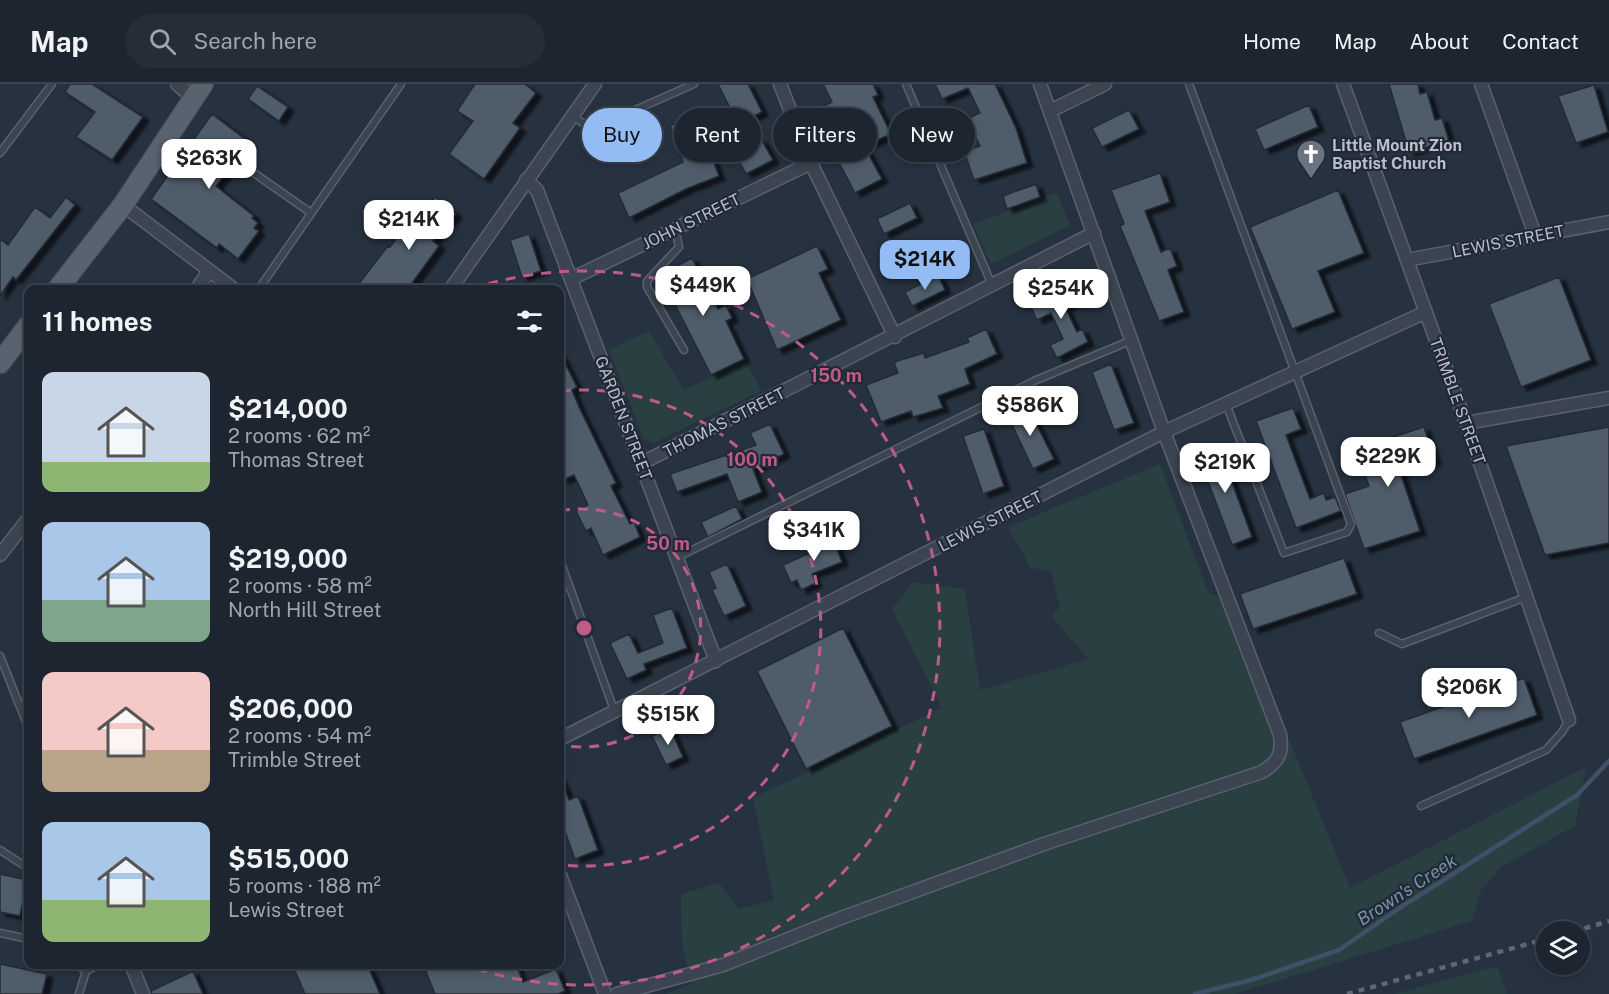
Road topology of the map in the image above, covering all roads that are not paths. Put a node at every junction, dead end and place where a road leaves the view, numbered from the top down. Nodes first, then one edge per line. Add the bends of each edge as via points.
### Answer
1 (52, 84) edge
2 (177, 84) edge
3 (401, 84) edge
4 (595, 84) edge
5 (694, 84) edge
6 (780, 84) edge
7 (906, 84) edge
8 (1040, 84) edge
9 (1105, 84) edge
10 (1189, 84) edge
11 (1343, 84) edge
12 (1481, 84) edge
13 (198, 91) edge
14 (1050, 111) junction
15 (572, 116) junction
16 (0, 153) edge
17 (811, 163) junction
18 (250, 171) dead end
19 (526, 180) junction
20 (123, 205) junction
21 (311, 213) junction
22 (1609, 222) edge
23 (675, 229) junction
24 (1094, 233) junction
25 (1535, 235) junction
26 (1407, 260) junction
27 (209, 271) junction
28 (571, 279) junction
29 (61, 285) edge
30 (199, 285) edge
31 (228, 285) edge
32 (261, 285) edge
33 (453, 285) edge
34 (992, 285) junction
35 (1426, 312) junction
36 (24, 335) edge
37 (895, 337) junction
38 (1132, 340) junction
39 (684, 350) dead end
40 (0, 363) edge
41 (1296, 372) junction
42 (1609, 398) edge
43 (1226, 404) junction
44 (1466, 423) junction
45 (1164, 432) junction
46 (642, 463) junction
47 (24, 524) edge
48 (0, 555) edge
49 (676, 558) junction
50 (564, 571) edge
51 (1526, 597) junction
52 (1379, 633) dead end
53 (0, 656) edge
54 (716, 661) junction
55 (614, 710) junction
56 (24, 717) edge
57 (1569, 720) joint
58 (564, 737) edge
59 (1421, 806) dead end
60 (0, 850) edge
61 (24, 865) edge
62 (564, 894) edge
63 (0, 933) edge
64 (24, 938) edge
65 (83, 969) edge
66 (90, 969) edge
67 (133, 969) edge
68 (86, 971) junction
69 (79, 994) edge
70 (143, 994) edge
71 (605, 994) edge
72 (617, 994) edge

1 - 16 lane
2 - 13 street
3 - 21 lane
4 - 15 street
5 - 15 lane via 599,126
6 - 17 street
7 - 34 lane
8 - 14 street
9 - 14 street
10 - 41 lane
11 - 26 street, TRIMBLE STREET
12 - 25 street
13 - 20 main road
14 - 24 street
15 - 19 street
17 - 23 street, JOHN STREET
17 - 37 street
18 - 21 lane
19 - 28 street, GARDEN STREET via 537,190
19 - 33 street
20 - 27 street
20 - 29 main road
21 - 32 lane
22 - 25 street, LEWIS STREET
23 - 28 street, JOHN STREET
23 - 39 lane via 679,247 647,281 647,287
24 - 34 street, THOMAS STREET
24 - 38 street
25 - 26 street, LEWIS STREET
26 - 35 street, TRIMBLE STREET
27 - 30 street
27 - 31 street
28 - 46 street, GARDEN STREET
34 - 37 street, THOMAS STREET
35 - 41 street, LEWIS STREET
35 - 44 street, TRIMBLE STREET
36 - 40 main road
37 - 46 street, THOMAS STREET
38 - 45 street
38 - 49 lane via 1034,381
41 - 43 street, LEWIS STREET
41 - 43 lane via 1351,524 1347,532 1284,553
42 - 44 street
43 - 45 street, LEWIS STREET
44 - 51 street, TRIMBLE STREET
45 - 54 street, LEWIS STREET
45 - 72 street via 1280,735 1282,750 1276,763 1262,772 1047,843 841,918 723,965
46 - 49 street, GARDEN STREET
47 - 48 street
49 - 54 street, GARDEN STREET
50 - 55 lane
51 - 52 lane via 1402,644
51 - 57 street, TRIMBLE STREET
53 - 56 lane
54 - 55 street, LEWIS STREET
55 - 58 street, LEWIS STREET
57 - 59 lane via 1546,750
60 - 61 lane
62 - 71 street
63 - 64 lane
65 - 68 lane
66 - 68 lane
67 - 70 street
68 - 69 lane

